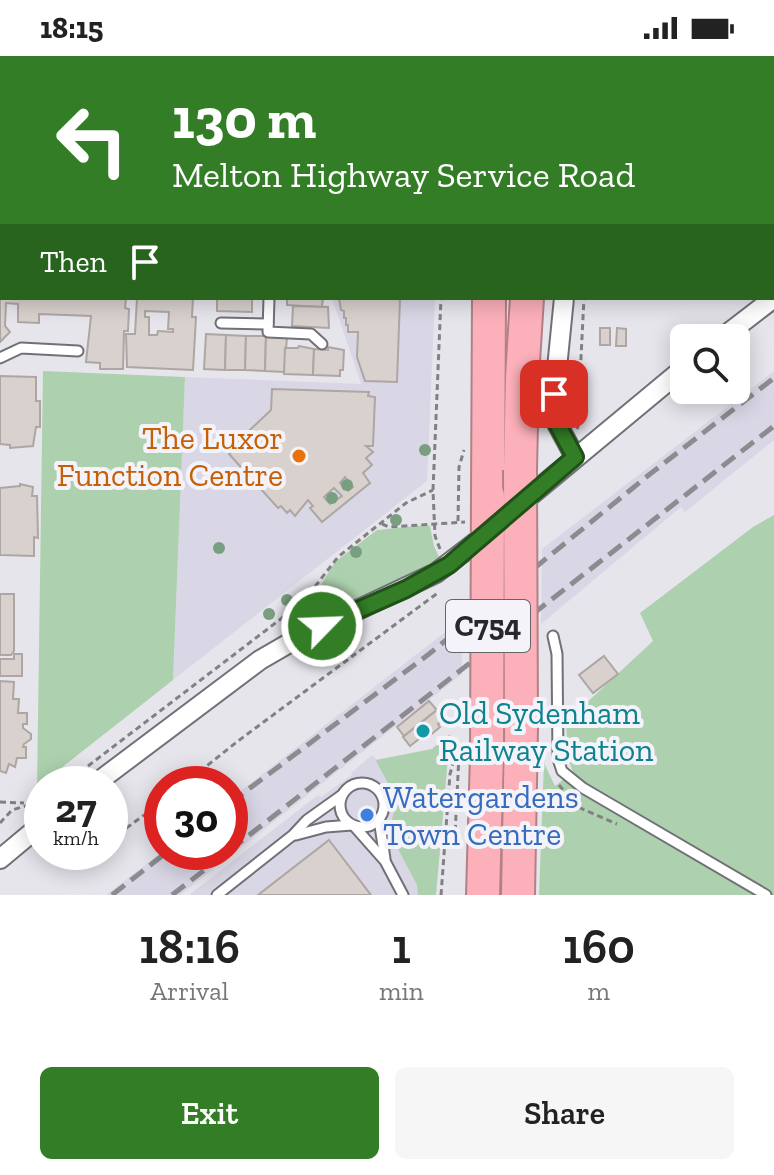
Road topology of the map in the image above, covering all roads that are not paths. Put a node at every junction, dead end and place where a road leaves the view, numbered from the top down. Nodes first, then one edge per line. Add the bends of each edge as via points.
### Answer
1 (269, 300) edge
2 (489, 300) edge
3 (527, 300) edge
4 (564, 300) edge
5 (771, 300) edge
6 (221, 323) dead end
7 (268, 324) junction
8 (740, 324) edge
9 (322, 344) dead end
10 (78, 351) dead end
11 (0, 358) edge
12 (670, 378) edge
13 (570, 449) junction
14 (553, 636) dead end
15 (119, 766) edge
16 (342, 795) junction
17 (379, 819) junction
18 (353, 826) junction
19 (293, 835) junction
20 (24, 836) edge
21 (3, 851) edge
22 (385, 861) junction
23 (217, 895) edge
24 (403, 895) edge
25 (483, 895) edge
26 (518, 895) edge
27 (766, 895) edge

1 - 7 lane
2 - 25 highway, C754, bridge via 473,754
3 - 26 highway, C754, bridge via 520,470
4 - 13 street via 553,408
5 - 8 street
6 - 7 lane
7 - 9 lane via 268,332 311,334
10 - 11 lane via 21,348
12 - 13 street
13 - 15 street via 449,565 276,650
14 - 27 lane via 562,771
16 - 17 lane via 352,785 374,786 383,798
16 - 18 lane via 342,816
16 - 19 lane
17 - 18 lane via 368,827
17 - 22 lane
18 - 19 lane
18 - 22 lane
19 - 23 lane
20 - 21 street
22 - 24 lane

